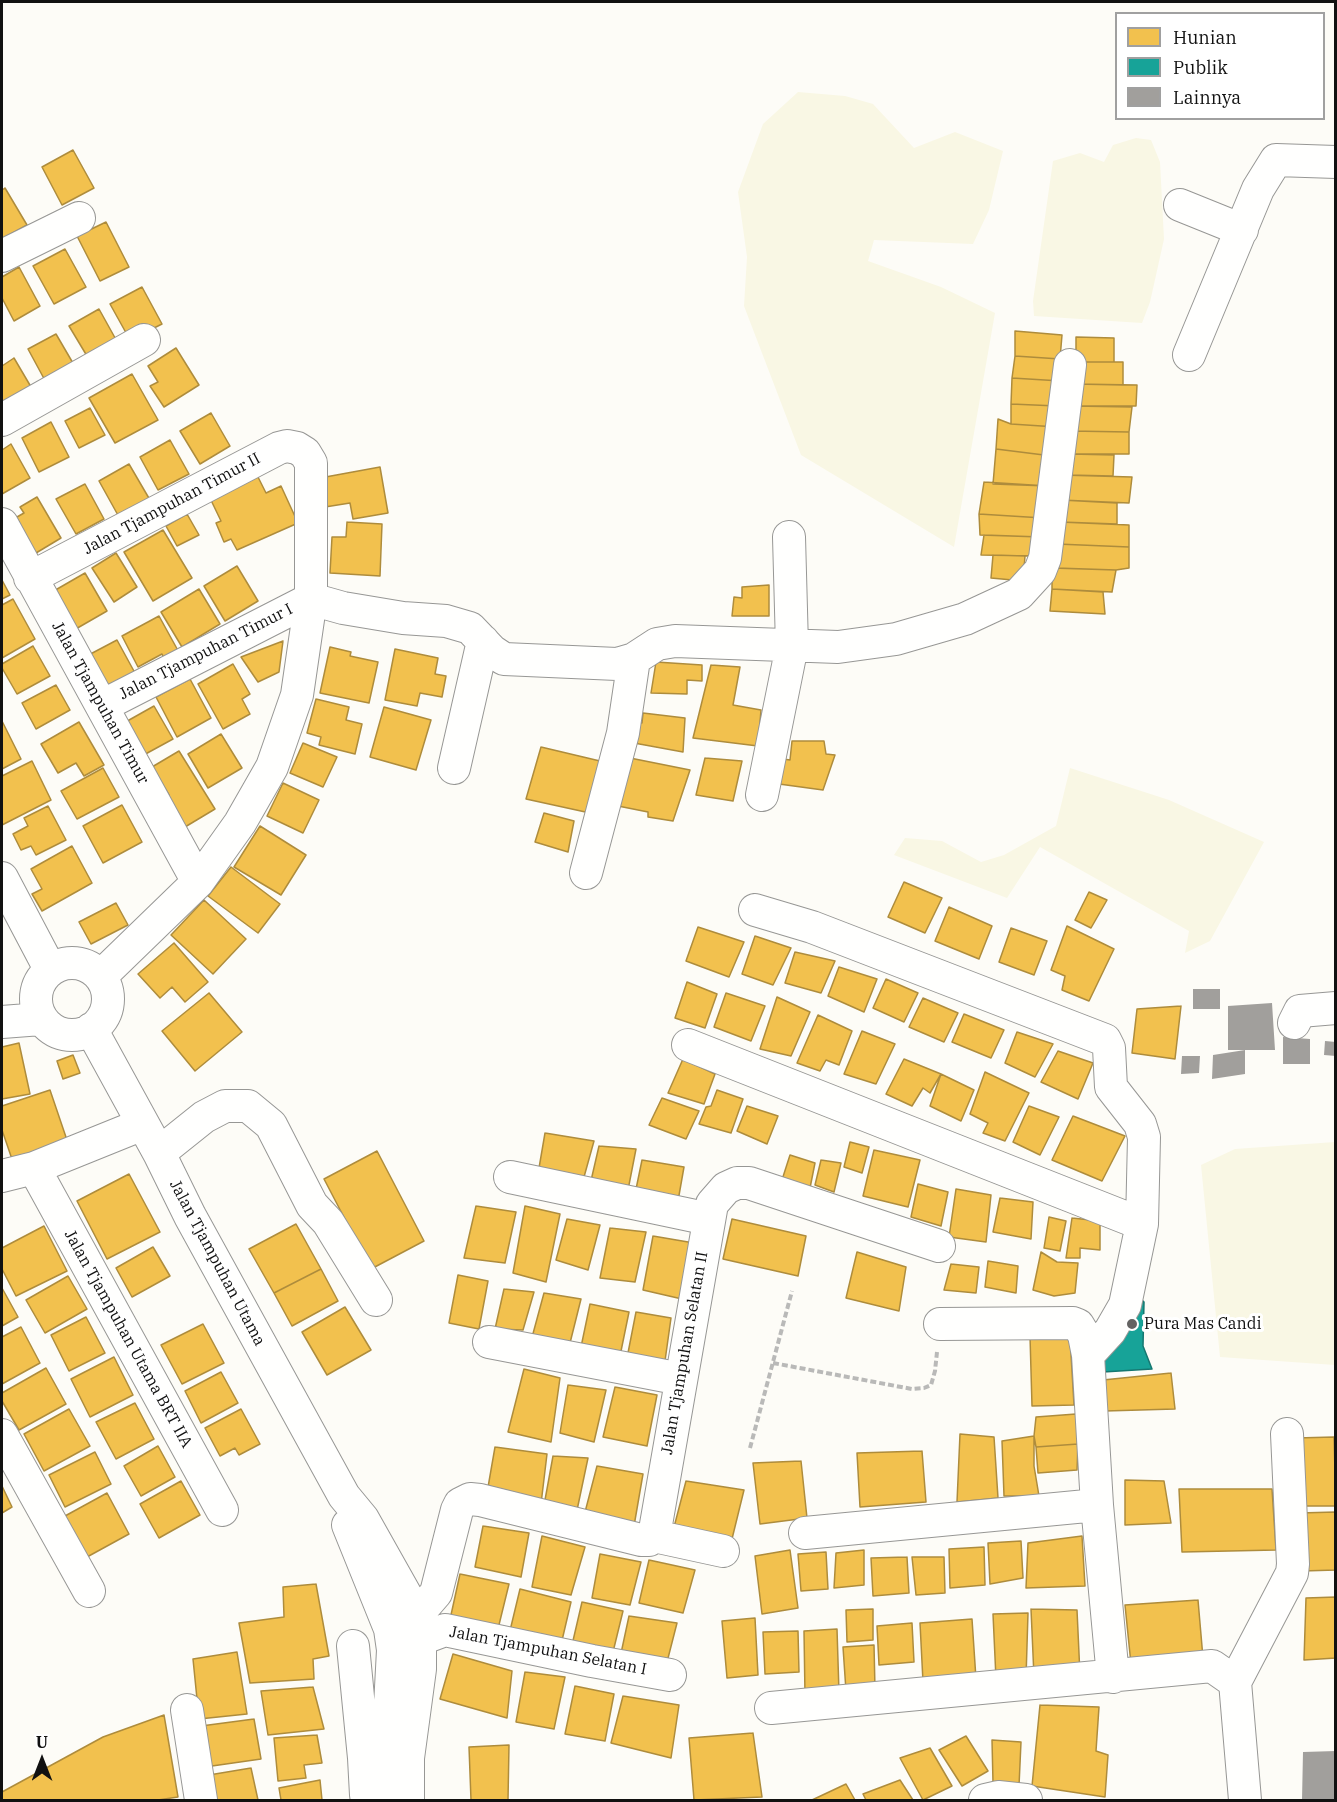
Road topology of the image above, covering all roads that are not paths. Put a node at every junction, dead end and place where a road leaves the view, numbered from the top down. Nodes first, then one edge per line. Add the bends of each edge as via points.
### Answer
1 (1335, 162) edge
2 (1180, 205) dead end
3 (79, 218) dead end
4 (1242, 230) junction
5 (2, 256) edge
6 (144, 340) dead end
7 (1189, 355) dead end
8 (1070, 365) dead end
9 (2, 420) edge
10 (2, 524) edge
11 (789, 537) dead end
12 (30, 578) junction
13 (310, 599) junction
14 (483, 640) junction
15 (792, 646) junction
16 (634, 659) junction
17 (102, 705) junction
18 (454, 768) dead end
19 (762, 795) dead end
20 (586, 873) dead end
21 (2, 878) edge
22 (198, 882) junction
23 (755, 910) dead end
24 (50, 969) junction
25 (100, 976) junction
26 (1335, 1008) edge
27 (41, 1019) junction
28 (2, 1022) edge
29 (1294, 1023) dead end
30 (91, 1029) junction
31 (688, 1045) dead end
32 (142, 1124) junction
33 (159, 1153) junction
34 (34, 1168) junction
35 (2, 1176) edge
36 (510, 1177) dead end
37 (709, 1219) junction
38 (1142, 1224) junction
39 (939, 1246) dead end
40 (376, 1300) dead end
41 (940, 1324) road end
42 (489, 1342) dead end
43 (1088, 1356) junction
44 (681, 1379) junction
45 (1287, 1434) dead end
46 (2, 1436) edge
47 (1097, 1505) junction
48 (222, 1509) dead end
49 (805, 1533) dead end
50 (654, 1536) junction
51 (723, 1551) dead end
52 (89, 1591) dead end
53 (405, 1633) junction
54 (352, 1646) dead end
55 (670, 1675) dead end
56 (1113, 1677) junction
57 (1235, 1682) junction
58 (771, 1708) dead end
59 (187, 1710) dead end
60 (201, 1800) edge
61 (366, 1800) edge
62 (385, 1800) edge
63 (408, 1800) edge
64 (985, 1800) edge
65 (1026, 1800) edge
66 (1245, 1800) edge

1 - 4 street via 1276,160 1258,189
2 - 4 street
3 - 5 street
4 - 7 street
6 - 9 street
8 - 15 street via 1045,558 1040,571 1019,594 965,619 896,639 838,647
10 - 12 street, Jalan Tjampuhan Timur
11 - 15 street
12 - 13 street, Jalan Tjampuhan Timur II via 287,446 305,453 310,463
12 - 17 street, Jalan Tjampuhan Timur
13 - 14 street via 353,610 446,621 470,628
13 - 17 street, Jalan Tjampuhan Timur I
13 - 22 street via 297,695 272,767 240,823
14 - 16 street via 504,659 617,664
14 - 18 street
15 - 16 street via 675,640 657,644
15 - 19 street
16 - 20 street via 623,733
17 - 22 street, Jalan Tjampuhan Timur
21 - 24 street
22 - 25 street
23 - 38 street via 812,927 1105,1040 1111,1087 1140,1124 1144,1137
24 - 25 street via 63,963 77,963
24 - 27 street via 36,992
25 - 30 street via 106,987 106,1011
26 - 29 street via 1300,1011
27 - 28 street
27 - 30 street via 64,1034
30 - 32 street, Jalan Tjampuhan Utama
31 - 38 street
32 - 33 street, Jalan Tjampuhan Utama
32 - 34 street
33 - 40 street via 204,1117 225,1106 248,1106 271,1125 312,1205 328,1222
33 - 53 street, Jalan Tjampuhan Utama via 337,1483 352,1537
34 - 35 street
34 - 48 street, Jalan Tjampuhan Utama BRT IIA
36 - 37 street
37 - 39 street, Jalan Tjampuhan Selatan II via 712,1204 726,1188 737,1183 754,1185
37 - 44 street, Jalan Tjampuhan Selatan II
38 - 43 street via 1125,1305 1110,1331
41 - 43 street via 1072,1323 1084,1335
42 - 44 street
43 - 47 street
44 - 50 street, Jalan Tjampuhan Selatan II
45 - 57 street via 1292,1573
46 - 52 street
47 - 49 street
47 - 56 street
50 - 51 street
50 - 53 street via 641,1540 480,1500 466,1501 457,1510 436,1593
53 - 55 street, Jalan Tjampuhan Selatan I via 444,1630
53 - 62 street, Jalan Tjampuhan Utama via 385,1767
53 - 63 street, Jalan Tjampuhan Utama via 418,1691 408,1758
54 - 61 street
56 - 57 street via 1212,1666
56 - 58 street
57 - 66 street
59 - 60 street
64 - 65 street

